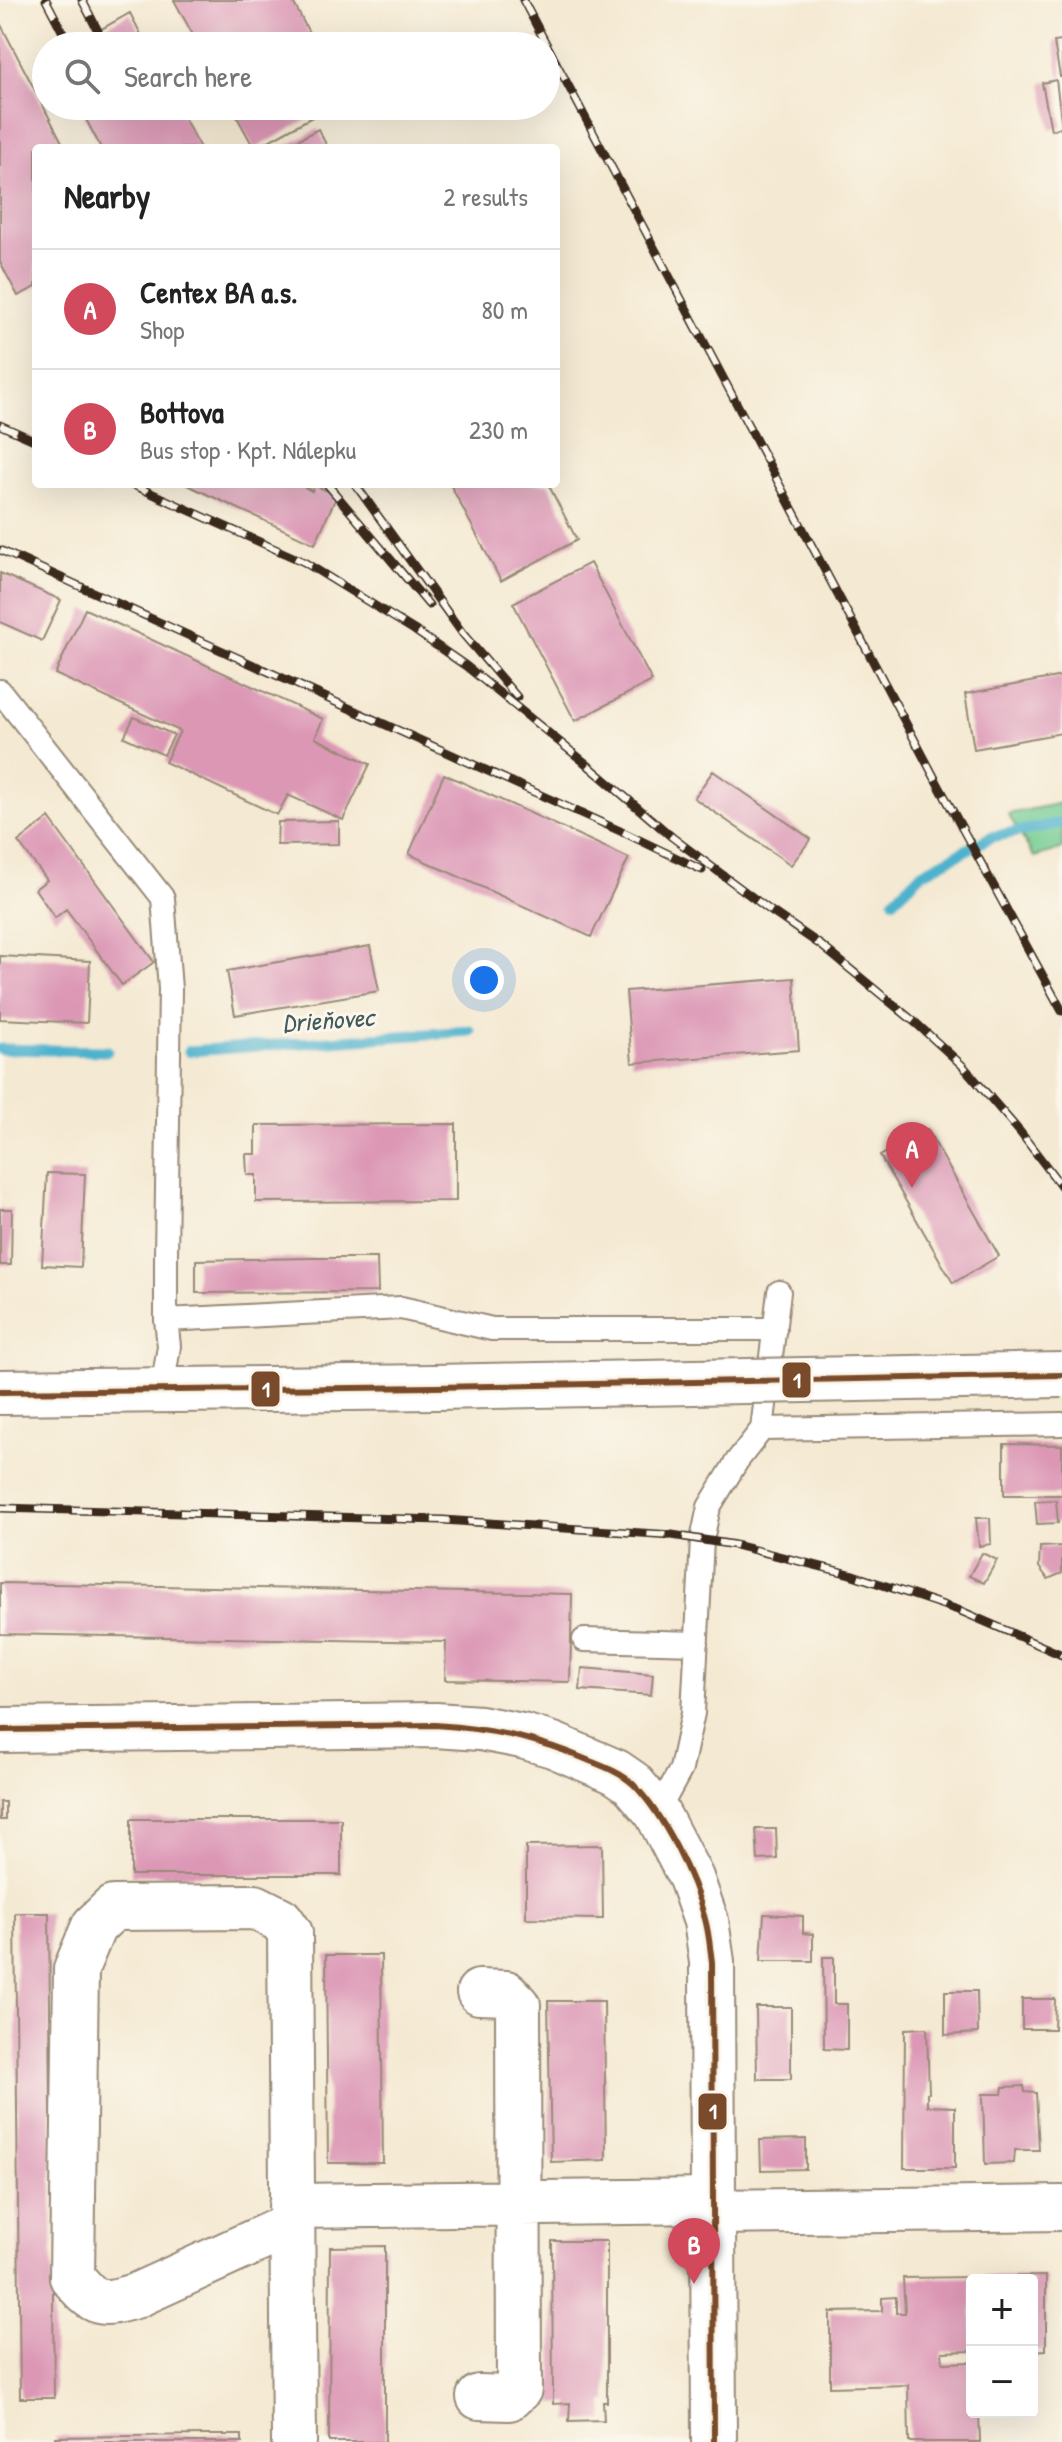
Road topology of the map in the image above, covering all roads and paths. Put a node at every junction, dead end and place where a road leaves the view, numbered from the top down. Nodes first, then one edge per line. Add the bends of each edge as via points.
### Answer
1 (0, 691) edge
2 (779, 1292) dead end
3 (166, 1320) junction
4 (775, 1329) junction
5 (1062, 1375) edge
6 (162, 1390) junction
7 (0, 1392) edge
8 (1062, 1424) edge
9 (762, 1429) junction
10 (584, 1640) dead end
11 (697, 1643) junction
12 (0, 1730) edge
13 (657, 1813) junction
14 (479, 1992) dead end
15 (519, 2203) junction
16 (712, 2206) junction
17 (1062, 2208) edge
18 (291, 2216) junction
19 (479, 2397) dead end
20 (294, 2442) edge
21 (714, 2442) edge

1 - 3 lane via 163,898 170,989
2 - 4 lane
3 - 4 lane via 401,1308 492,1329
3 - 6 lane via 169,1346
4 - 9 lane
5 - 6 street, bridge
6 - 7 street
8 - 9 lane
9 - 11 lane via 709,1507 702,1540
10 - 11 lane
11 - 13 lane via 693,1713 681,1769
12 - 13 street via 480,1728 553,1745 616,1772
13 - 16 street via 691,1878 706,1921 712,1962
14 - 15 street via 506,1993 518,2005
15 - 16 street
15 - 18 street
15 - 19 street via 519,2389 509,2398
16 - 17 street
16 - 21 street
18 - 18 street via 290,1933 281,1920 255,1907 113,1908 94,1926 76,1969 72,2277 88,2297 109,2304 135,2296
18 - 20 street

